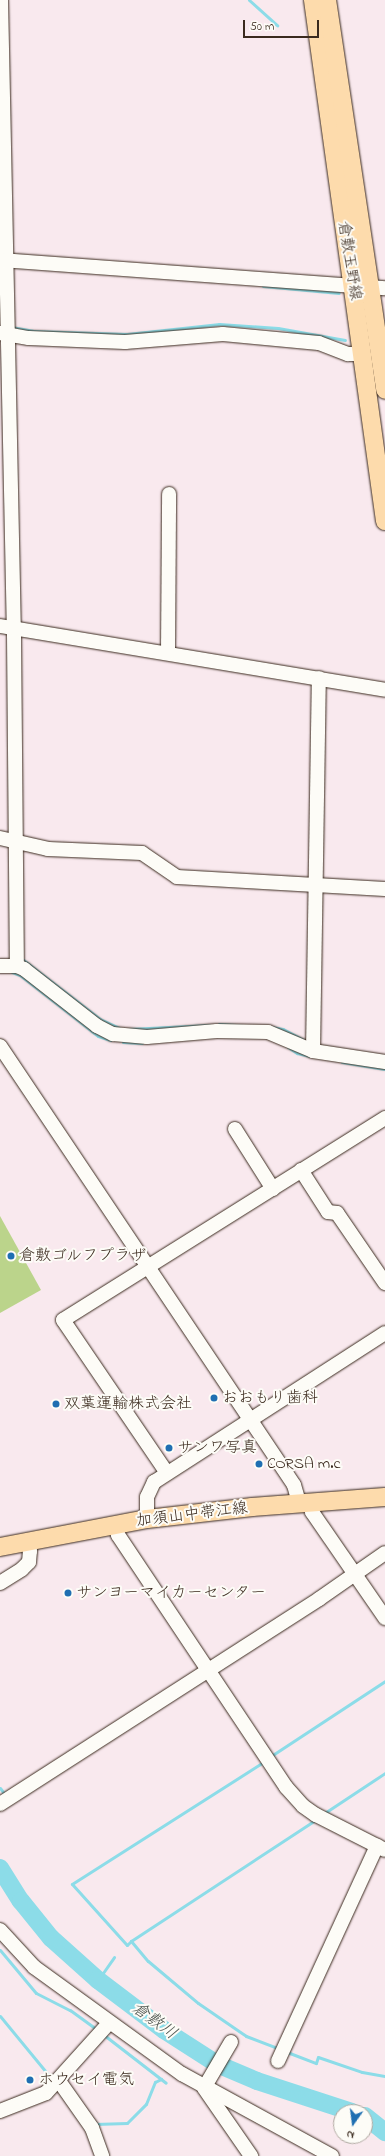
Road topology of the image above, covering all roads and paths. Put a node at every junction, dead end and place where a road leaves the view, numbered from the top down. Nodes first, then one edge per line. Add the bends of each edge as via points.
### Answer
1 (2, 0) edge
2 (313, 0) edge
3 (327, 0) edge
4 (4, 263) edge
5 (352, 287) junction
6 (377, 288) edge
7 (3, 334) edge
8 (361, 354) junction
9 (383, 360) edge
10 (385, 390) edge
11 (169, 494) dead end
12 (385, 521) edge
13 (10, 630) edge
14 (168, 653) junction
15 (319, 681) junction
16 (385, 690) edge
17 (0, 838) edge
18 (17, 842) junction
19 (316, 886) junction
20 (385, 889) edge
21 (17, 961) junction
22 (0, 966) edge
23 (0, 1046) edge
24 (314, 1047) junction
25 (385, 1062) edge
26 (385, 1118) edge
27 (235, 1129) dead end
28 (301, 1170) junction
29 (273, 1189) junction
30 (147, 1267) junction
31 (385, 1283) edge
32 (385, 1333) edge
33 (251, 1420) junction
34 (167, 1473) junction
35 (385, 1497) edge
36 (305, 1502) junction
37 (147, 1519) junction
38 (116, 1525) junction
39 (26, 1541) junction
40 (0, 1547) edge
41 (385, 1553) edge
42 (352, 1570) junction
43 (0, 1583) edge
44 (385, 1618) edge
45 (206, 1667) junction
46 (0, 1804) edge
47 (381, 1848) edge
48 (0, 1930) edge
49 (104, 2030) junction
50 (230, 2043) dead end
51 (280, 2054) dead end
52 (59, 2081) junction
53 (206, 2084) junction
54 (0, 2111) edge
55 (102, 2156) edge
56 (251, 2156) edge
57 (332, 2156) edge

1 - 4 street
2 - 5 main road, 倉敷玉野線
3 - 6 main road, 倉敷玉野線
4 - 5 street
4 - 7 street via 7,318
5 - 6 street
5 - 8 main road, 倉敷玉野線
6 - 9 main road, 倉敷玉野線
7 - 8 street via 125,342 223,334 319,343 348,354
7 - 13 street
8 - 12 main road, 倉敷玉野線
9 - 10 main road, 倉敷玉野線
11 - 14 street
13 - 14 street
13 - 18 street
14 - 15 street
15 - 16 street
15 - 19 street
17 - 18 street
18 - 19 street via 56,849 142,853 177,877
18 - 21 street
19 - 20 street
19 - 24 street
21 - 22 street
21 - 24 street via 97,1026 112,1034 147,1037 217,1031 268,1032
23 - 30 street
24 - 25 street
26 - 28 street
27 - 29 street
28 - 29 street
28 - 31 street via 328,1212 337,1213
29 - 30 street
30 - 33 street
30 - 34 street via 63,1320
32 - 33 street
33 - 34 street
33 - 36 street
34 - 37 street via 154,1482 148,1492
35 - 36 main road, 加須山中帯江線
36 - 37 main road, 加須山中帯江線
36 - 42 street
37 - 38 main road, 加須山中帯江線
38 - 39 main road, 加須山中帯江線
38 - 45 street via 118,1535
39 - 40 main road, 加須山中帯江線
39 - 43 street via 30,1552 29,1562
41 - 42 street
42 - 44 street
42 - 45 street
45 - 46 street
45 - 47 street via 290,1792 319,1816
47 - 51 street
48 - 49 street via 34,1967
49 - 52 street
49 - 53 street
50 - 53 street
52 - 54 street via 46,2093
52 - 55 street via 92,2128
53 - 56 street
53 - 57 street

